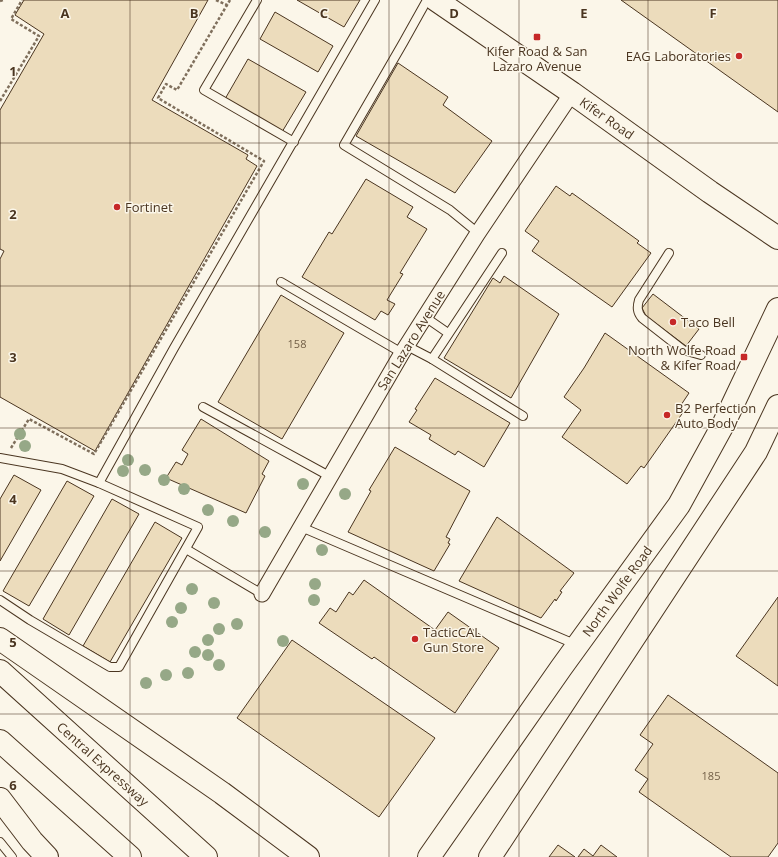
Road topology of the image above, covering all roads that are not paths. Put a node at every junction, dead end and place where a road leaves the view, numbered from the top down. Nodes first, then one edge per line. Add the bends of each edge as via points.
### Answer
1 (257, 0) edge
2 (375, 0) edge
3 (437, 1) edge
4 (572, 93) junction
5 (294, 142) junction
6 (478, 232) junction
7 (778, 238) edge
8 (502, 252) dead end
9 (669, 253) dead end
10 (281, 282) dead end
11 (778, 309) edge
12 (425, 317) junction
13 (448, 333) junction
14 (405, 349) junction
15 (701, 355) dead end
16 (432, 359) junction
17 (778, 406) edge
18 (203, 407) dead end
19 (523, 416) dead end
20 (2, 459) edge
21 (330, 477) junction
22 (99, 483) junction
23 (301, 527) junction
24 (186, 549) junction
25 (262, 594) joint
26 (0, 600) edge
27 (0, 639) edge
28 (578, 645) junction
29 (0, 671) edge
30 (0, 742) edge
31 (0, 799) edge
32 (0, 842) edge
33 (12, 857) edge
34 (46, 857) edge
35 (130, 857) edge
36 (206, 857) edge
37 (308, 857) edge
38 (429, 857) edge
39 (490, 857) edge

1 - 5 lane via 204,90
2 - 5 lane
3 - 4 main road, Kifer Road
3 - 6 lane via 403,43 344,145 450,210
4 - 6 street, San Lazaro Avenue
4 - 7 main road, Kifer Road
5 - 22 lane
6 - 12 street, San Lazaro Avenue
8 - 13 lane
9 - 15 lane via 639,300 638,313 683,350
10 - 14 lane
11 - 28 main road, North Wolfe Road via 724,423 679,505
12 - 13 lane
12 - 14 street, San Lazaro Avenue
13 - 16 lane
14 - 16 lane
14 - 21 street, San Lazaro Avenue
16 - 19 lane
17 - 39 main road via 756,452
18 - 21 lane
20 - 22 lane via 62,469
21 - 23 street, San Lazaro Avenue
22 - 24 lane via 198,527
23 - 25 street, San Lazaro Avenue
23 - 28 lane
24 - 25 lane
24 - 26 lane via 118,667 110,667
27 - 37 main road via 222,793
28 - 38 main road, North Wolfe Road
29 - 36 main road, Central Expressway
30 - 35 main road
31 - 34 main road
32 - 33 lane

